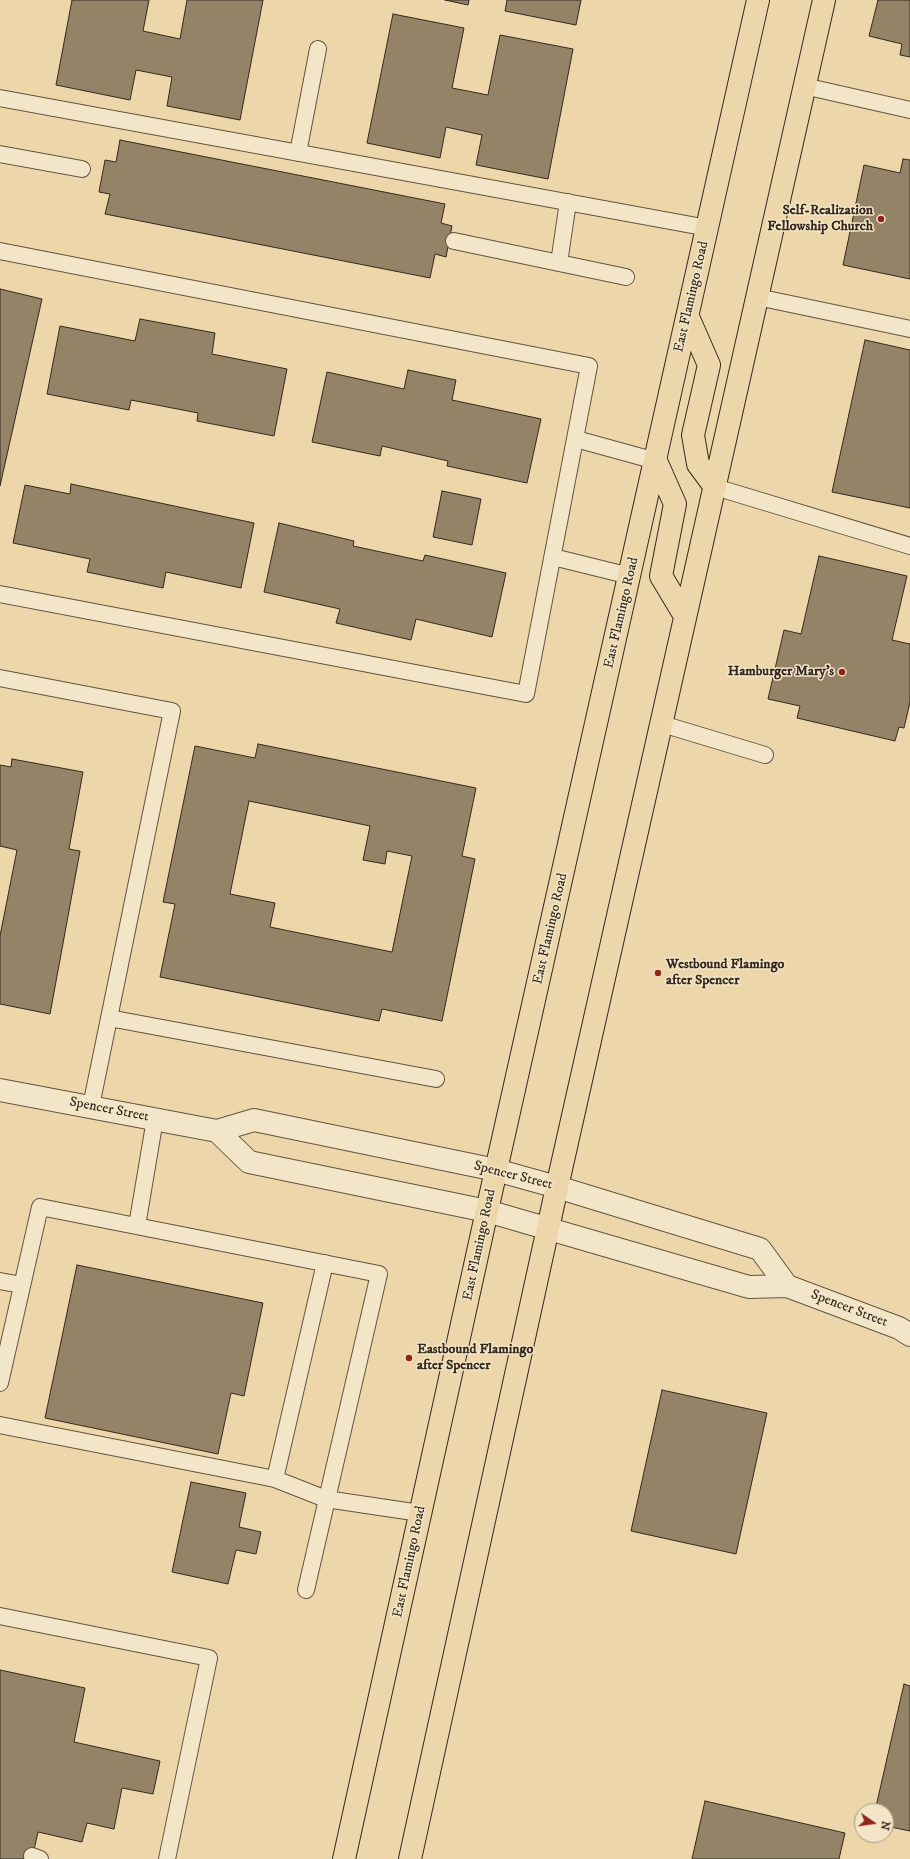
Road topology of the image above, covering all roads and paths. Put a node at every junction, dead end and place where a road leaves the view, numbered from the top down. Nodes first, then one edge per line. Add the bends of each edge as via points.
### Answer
1 (758, 0) edge
2 (824, 0) edge
3 (318, 49) dead end
4 (804, 86) junction
5 (0, 98) edge
6 (910, 110) edge
7 (298, 152) junction
8 (0, 154) edge
9 (82, 169) dead end
10 (568, 202) junction
11 (708, 228) junction
12 (454, 241) dead end
13 (0, 251) edge
14 (559, 263) junction
15 (626, 278) dead end
16 (757, 297) junction
17 (688, 317) junction
18 (910, 329) edge
19 (576, 439) junction
20 (656, 461) junction
21 (715, 487) junction
22 (910, 546) edge
23 (553, 557) junction
24 (630, 576) junction
25 (0, 594) edge
26 (685, 616) junction
27 (0, 678) edge
28 (662, 724) junction
29 (765, 755) dead end
30 (109, 1018) junction
31 (436, 1079) dead end
32 (0, 1090) edge
33 (91, 1106) junction
34 (155, 1118) junction
35 (217, 1131) junction
36 (496, 1170) junction
37 (557, 1187) junction
38 (487, 1211) junction
39 (137, 1226) junction
40 (549, 1230) junction
41 (325, 1263) junction
42 (0, 1280) edge
43 (22, 1285) junction
44 (787, 1286) junction
45 (910, 1335) edge
46 (0, 1383) edge
47 (0, 1425) edge
48 (275, 1480) junction
49 (326, 1499) junction
50 (420, 1513) junction
51 (306, 1590) dead end
52 (0, 1616) edge
53 (166, 1859) edge
54 (344, 1859) edge
55 (410, 1859) edge

1 - 11 main road, East Flamingo Road
2 - 4 main road
3 - 7 lane
4 - 6 lane
4 - 16 main road
5 - 7 lane
7 - 10 lane
8 - 9 lane
10 - 11 lane
10 - 14 lane
11 - 17 main road, East Flamingo Road
12 - 14 lane
13 - 19 lane via 588,366
14 - 15 lane
16 - 18 lane
16 - 21 main road
17 - 20 main road, East Flamingo Road
17 - 21 main road via 709,365 693,435 698,464
19 - 20 lane
19 - 23 lane
20 - 24 main road, East Flamingo Road
20 - 26 main road via 675,504 661,576
21 - 22 lane
21 - 26 main road
23 - 24 lane
23 - 25 lane via 526,694
24 - 36 main road, East Flamingo Road
26 - 28 main road
27 - 30 lane via 172,711
28 - 29 lane
28 - 37 main road
30 - 31 lane
30 - 33 lane
32 - 33 street, Spencer Street
33 - 34 street, Spencer Street
34 - 35 street, Spencer Street
34 - 39 lane
35 - 36 street, Spencer Street via 254,1120
35 - 38 street, Spencer Street via 249,1162
36 - 37 street, Spencer Street
36 - 38 main road, East Flamingo Road
37 - 40 main road
37 - 44 street, Spencer Street via 760,1249
38 - 40 street, Spencer Street
38 - 50 main road, East Flamingo Road
39 - 41 lane
39 - 43 lane via 40,1207
40 - 44 street, Spencer Street via 749,1287
40 - 55 main road
41 - 48 lane
41 - 49 lane via 379,1274
42 - 43 lane
43 - 46 lane
44 - 45 street, Spencer Street via 899,1328
47 - 48 lane
48 - 49 lane
49 - 50 lane
49 - 51 lane
50 - 54 main road, East Flamingo Road
52 - 53 lane via 209,1658

